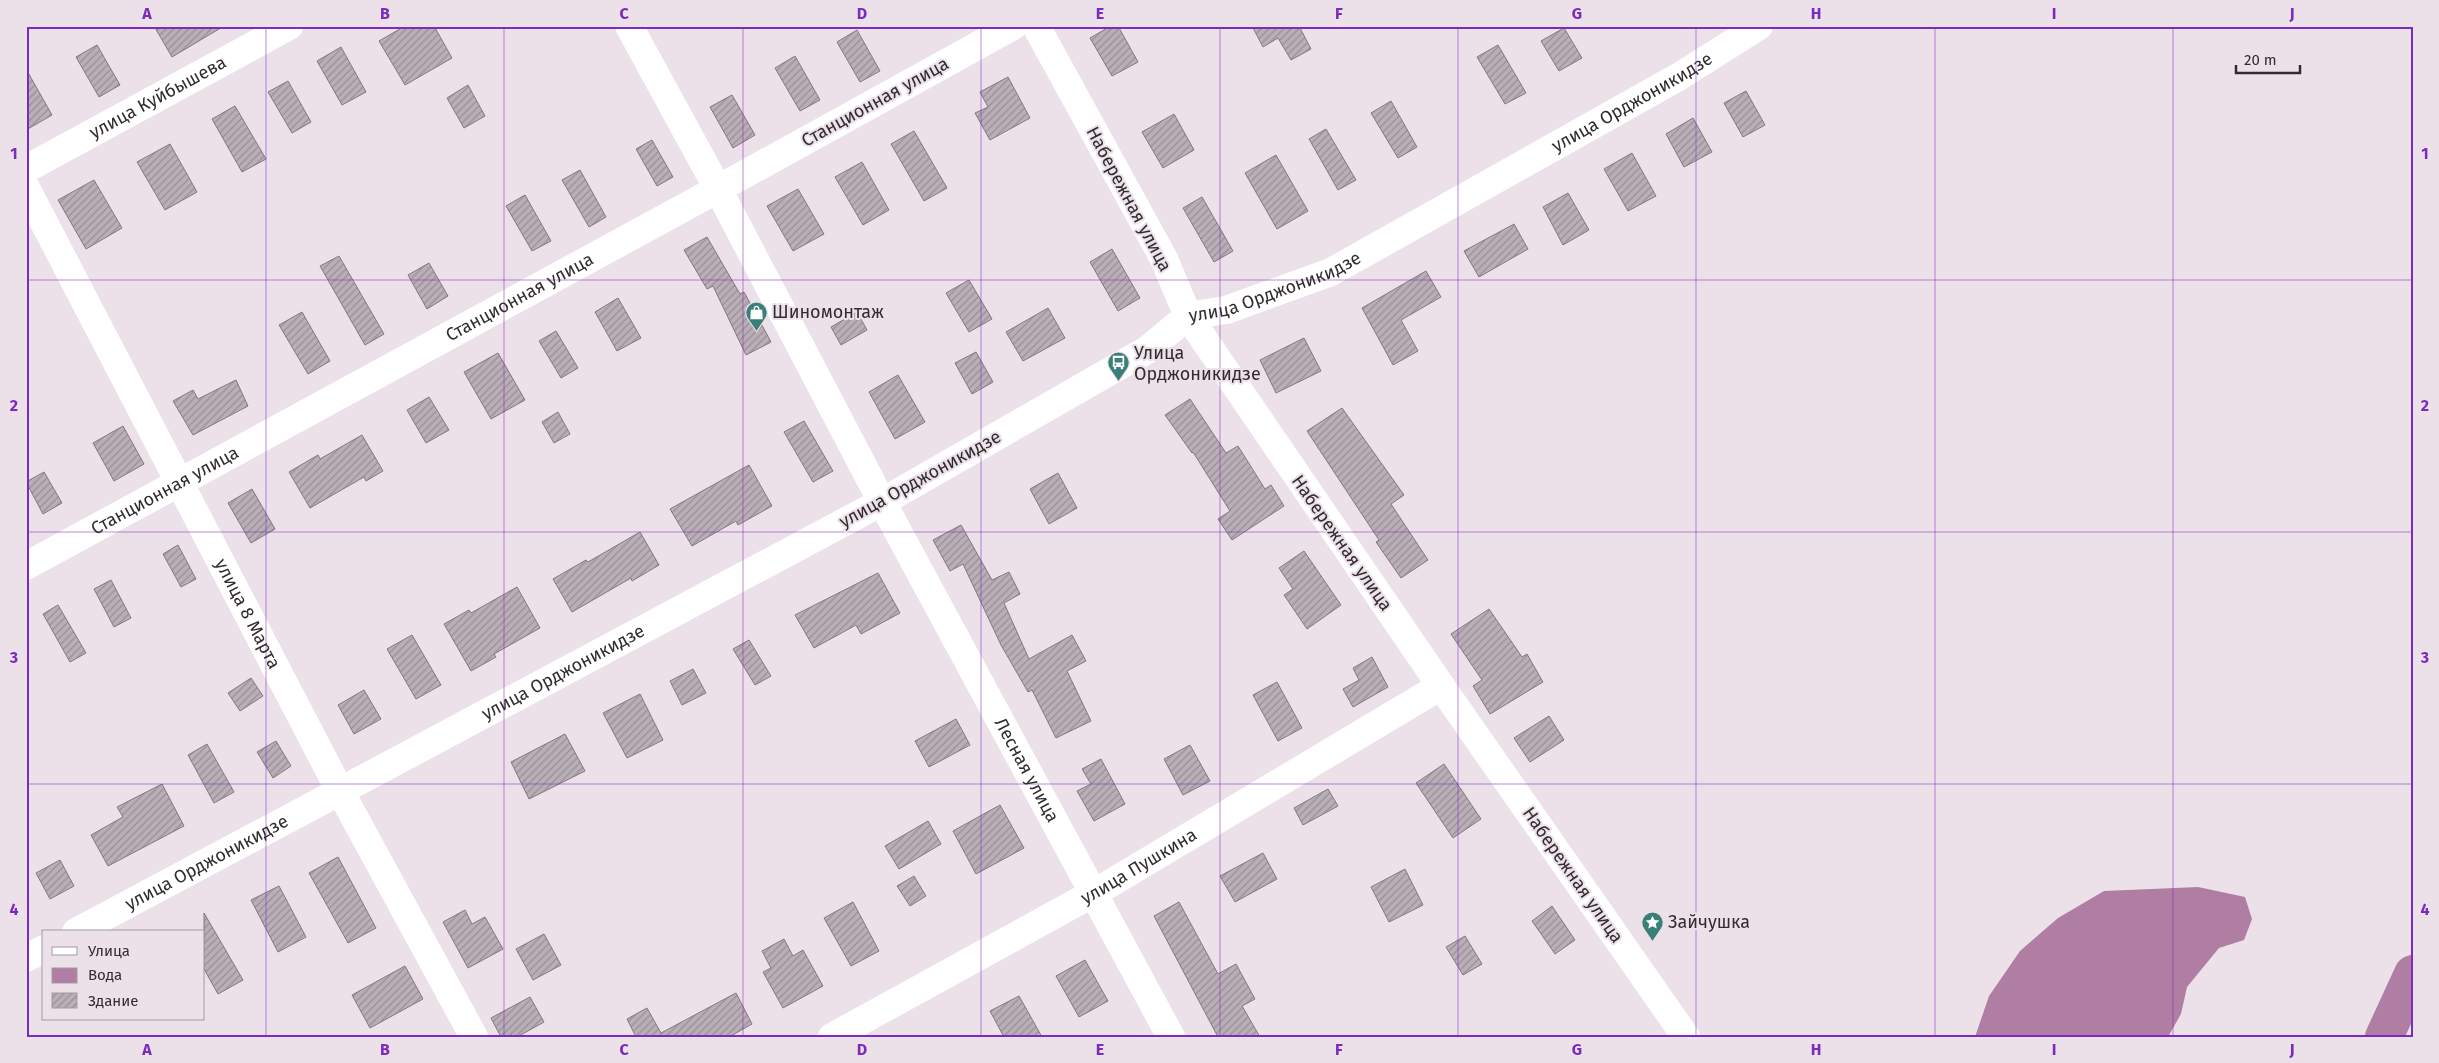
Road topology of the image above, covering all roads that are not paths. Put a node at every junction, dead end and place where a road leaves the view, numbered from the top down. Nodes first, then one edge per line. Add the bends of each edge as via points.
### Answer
1 (289, 26) edge
2 (628, 26) edge
3 (1013, 26) edge
4 (1036, 26) edge
5 (1759, 26) edge
6 (26, 169) edge
7 (26, 188) edge
8 (718, 189) junction
9 (1188, 316) junction
10 (180, 484) junction
11 (882, 502) junction
12 (26, 566) edge
13 (1441, 686) junction
14 (340, 791) junction
15 (1094, 893) junction
16 (80, 930) edge
17 (42, 950) edge
18 (26, 958) edge
19 (474, 1037) edge
20 (832, 1037) edge
21 (1171, 1037) edge
22 (1686, 1037) edge

1 - 6 street, улица Куйбышева
2 - 8 street, Лесная улица
3 - 8 street, Станционная улица
4 - 9 street, Набережная улица via 1164,260
5 - 9 street, улица Орджоникидзе via 1680,76 1331,272 1226,310
7 - 10 street, улица 8 Марта
8 - 10 street, Станционная улица
8 - 11 street, Лесная улица
9 - 11 street, улица Орджоникидзе via 1147,350
9 - 13 street, Набережная улица
10 - 12 street, Станционная улица
10 - 14 street, улица 8 Марта
11 - 14 street, улица Орджоникидзе
11 - 15 street, Лесная улица
13 - 15 street, улица Пушкина
13 - 22 street, Набережная улица
14 - 16 street, улица Орджоникидзе
14 - 19 street, улица 8 Марта
15 - 20 street, улица Пушкина
15 - 21 street, Лесная улица
17 - 18 street

